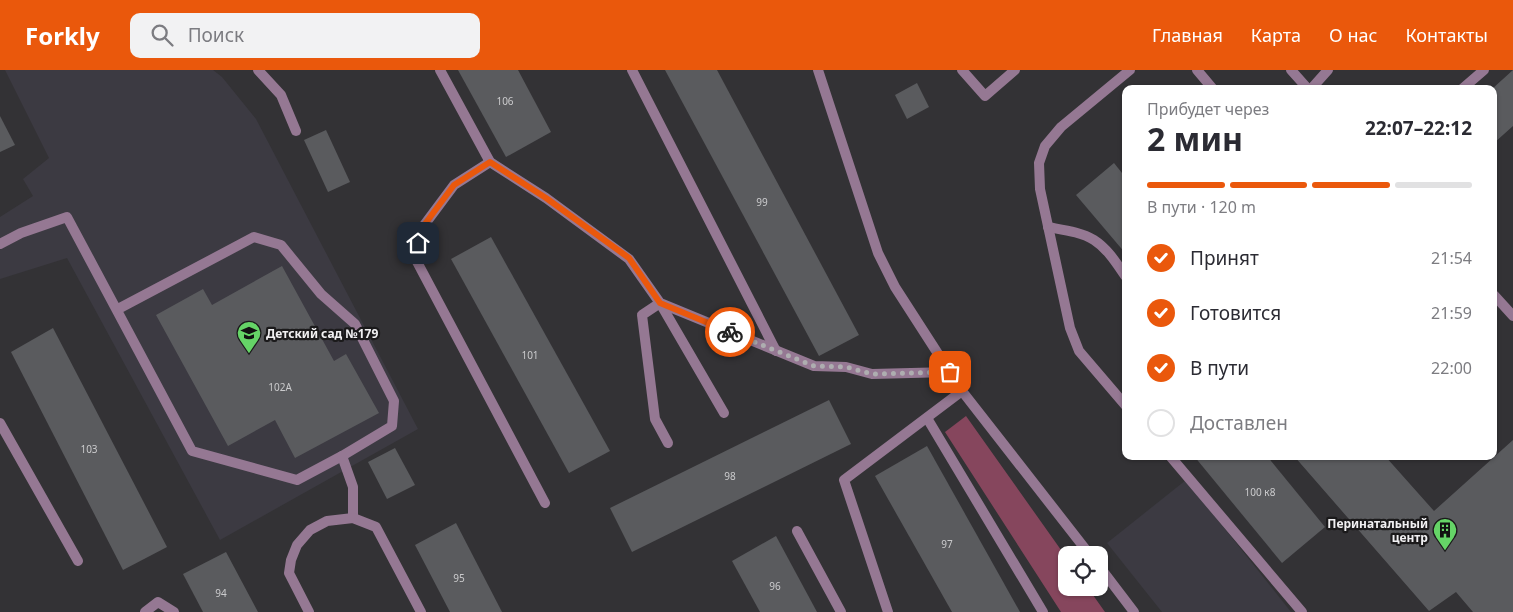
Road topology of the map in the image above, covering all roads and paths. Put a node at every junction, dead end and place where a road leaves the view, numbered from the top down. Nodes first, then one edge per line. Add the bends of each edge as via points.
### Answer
1 (258, 70) edge
2 (440, 70) edge
3 (632, 70) edge
4 (818, 70) edge
5 (962, 70) edge
6 (1015, 70) edge
7 (1130, 70) edge
8 (1197, 70) edge
9 (1291, 70) edge
10 (1328, 70) edge
11 (1484, 70) edge
12 (1210, 85) edge
13 (1305, 85) edge
14 (1313, 85) edge
15 (1467, 85) edge
16 (296, 131) dead end
17 (490, 162) junction
18 (1048, 227) junction
19 (0, 244) edge
20 (1122, 271) edge
21 (1497, 298) edge
22 (660, 303) junction
23 (118, 309) junction
24 (1513, 316) edge
25 (776, 351) junction
26 (950, 372) junction
27 (962, 391) junction
28 (1122, 401) edge
29 (724, 413) dead end
30 (927, 418) junction
31 (0, 423) edge
32 (668, 443) dead end
33 (342, 456) junction
34 (1173, 460) edge
35 (545, 503) dead end
36 (353, 518) junction
37 (797, 530) dead end
38 (1083, 546) edge
39 (78, 561) dead end
40 (1108, 578) edge
41 (145, 612) edge
42 (174, 612) edge
43 (308, 612) edge
44 (421, 612) edge
45 (841, 612) edge
46 (888, 612) edge
47 (1043, 612) edge
48 (1134, 612) edge
49 (1302, 612) edge

1 - 16 street via 281,94
2 - 17 street
3 - 25 street
4 - 26 street via 878,253 895,287
5 - 6 street via 985,96
7 - 18 street via 1061,127 1045,146 1039,163 1040,189
8 - 12 street
9 - 13 street
10 - 14 street
11 - 15 street
17 - 22 street via 629,258
17 - 35 street via 454,185 422,228 415,258
18 - 20 street via 1094,240
18 - 28 street via 1070,328 1079,350
19 - 23 street via 67,217
21 - 24 street
22 - 25 street
22 - 29 street
22 - 32 street via 642,315 655,419
23 - 33 street via 192,452 297,480
23 - 33 street via 254,237 281,245 321,294 355,324 394,401 392,426
25 - 26 street via 814,366 846,367 872,374
26 - 27 street
27 - 30 street
27 - 38 street
30 - 46 street via 844,480
30 - 47 street
31 - 39 street
33 - 36 street via 353,487
34 - 49 street
36 - 43 street via 327,521 310,530 297,545 289,573
36 - 44 street via 376,527
37 - 45 street
40 - 48 street
41 - 42 street via 158,602

